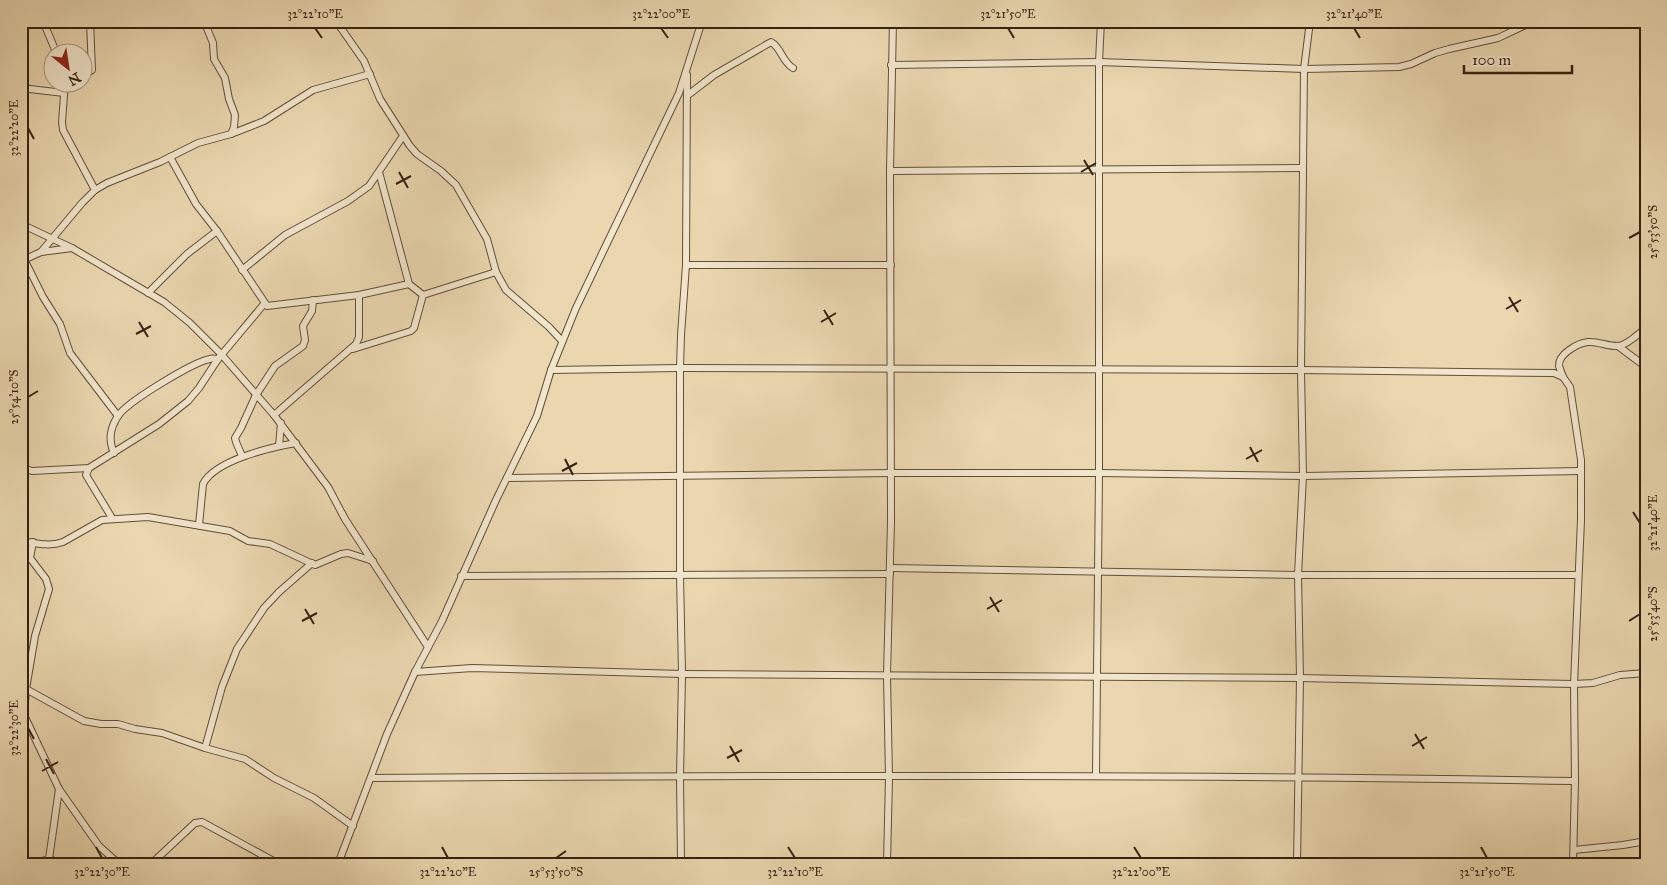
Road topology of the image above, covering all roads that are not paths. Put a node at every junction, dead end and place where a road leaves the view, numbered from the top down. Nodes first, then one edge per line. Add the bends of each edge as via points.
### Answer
1 (43, 21) edge
2 (90, 21) edge
3 (204, 21) edge
4 (336, 21) edge
5 (702, 21) edge
6 (893, 21) edge
7 (1101, 21) edge
8 (1310, 21) edge
9 (1534, 21) edge
10 (52, 42) edge
11 (91, 42) edge
12 (1098, 62) junction
13 (891, 65) junction
14 (793, 68) dead end
15 (1304, 69) junction
16 (687, 71) junction
17 (370, 74) junction
18 (21, 88) edge
19 (42, 90) edge
20 (64, 92) edge
21 (688, 95) junction
22 (232, 134) junction
23 (403, 136) junction
24 (170, 157) junction
25 (1303, 168) junction
26 (1099, 170) junction
27 (890, 171) junction
28 (378, 172) junction
29 (95, 190) junction
30 (21, 224) edge
31 (217, 231) junction
32 (53, 238) junction
33 (72, 248) junction
34 (41, 252) junction
35 (23, 261) edge
36 (686, 265) junction
37 (891, 265) junction
38 (242, 270) junction
39 (496, 272) junction
40 (408, 284) junction
41 (148, 293) junction
42 (359, 295) junction
43 (423, 295) junction
44 (313, 300) junction
45 (264, 304) junction
46 (1646, 328) edge
47 (562, 341) junction
48 (1618, 346) junction
49 (352, 349) junction
50 (220, 356) junction
51 (1646, 367) edge
52 (680, 368) junction
53 (891, 369) junction
54 (550, 370) junction
55 (1099, 370) junction
56 (1301, 370) junction
57 (1563, 377) junction
58 (256, 394) junction
59 (274, 414) junction
60 (118, 416) junction
61 (281, 423) junction
62 (296, 443) junction
63 (279, 446) junction
64 (114, 453) junction
65 (242, 456) junction
66 (21, 463) edge
67 (89, 468) junction
68 (1581, 471) junction
69 (1099, 472) junction
70 (891, 473) junction
71 (680, 475) junction
72 (1303, 476) junction
73 (507, 478) junction
74 (112, 518) junction
75 (199, 525) junction
76 (21, 541) edge
77 (34, 542) junction
78 (373, 561) junction
79 (312, 564) junction
80 (1097, 570) junction
81 (890, 571) junction
82 (680, 575) junction
83 (1298, 575) junction
84 (1578, 575) junction
85 (461, 576) junction
86 (428, 647) junction
87 (415, 672) junction
88 (682, 674) junction
89 (1646, 674) edge
90 (888, 676) junction
91 (1097, 677) junction
92 (1300, 678) junction
93 (1574, 684) junction
94 (24, 687) edge
95 (24, 715) junction
96 (21, 724) edge
97 (204, 748) junction
98 (680, 776) junction
99 (1096, 776) junction
100 (1298, 776) junction
101 (889, 777) junction
102 (371, 778) junction
103 (1575, 781) junction
104 (60, 789) junction
105 (353, 826) junction
106 (1646, 841) edge
107 (1574, 850) junction
108 (263, 856) junction
109 (49, 859) junction
110 (31, 864) edge
111 (63, 864) edge
112 (119, 864) edge
113 (151, 864) edge
114 (258, 864) edge
115 (279, 864) edge
116 (338, 864) edge
117 (681, 864) edge
118 (887, 864) edge
119 (1297, 864) edge
120 (1573, 864) edge

1 - 10 street
2 - 11 street
3 - 22 street via 235,115
4 - 17 street
5 - 16 street
6 - 13 street
7 - 12 street
8 - 15 street
9 - 15 street via 1498,38 1448,49 1399,67
12 - 13 street
12 - 15 street
12 - 26 street
13 - 27 street
14 - 21 street via 771,42 714,75
15 - 25 street
16 - 21 street
16 - 47 street
17 - 22 street via 313,90 276,115
17 - 23 street via 380,99
18 - 19 street
20 - 29 street via 63,130
21 - 36 street
22 - 24 street via 198,143
23 - 28 street
23 - 39 street via 417,154 456,185 487,239
24 - 29 street
24 - 31 street via 196,204
25 - 26 street
25 - 56 street
26 - 27 street
26 - 55 street
27 - 37 street
28 - 38 street via 374,181 348,202 285,235
28 - 40 street
29 - 32 street
30 - 32 street
31 - 38 street
31 - 41 street via 187,254
32 - 33 street
32 - 34 street
33 - 34 street
33 - 41 street
34 - 35 street
35 - 60 street via 60,324 70,353
36 - 37 street
36 - 52 street
37 - 53 street
38 - 45 street
39 - 43 street
39 - 47 street via 510,294
40 - 42 street
40 - 43 street
41 - 50 street via 190,323
42 - 44 street
42 - 49 street via 359,338
43 - 49 street via 411,331
44 - 45 street
44 - 58 street via 312,311 303,324 303,346 275,366
45 - 50 street
46 - 48 street
47 - 54 street
48 - 51 street
48 - 57 street via 1587,342 1576,346 1560,360
49 - 59 street
50 - 58 street
50 - 60 street via 197,363 135,400
50 - 64 street via 182,407
52 - 53 street
52 - 54 street
52 - 71 street
53 - 55 street
53 - 70 street
54 - 73 street via 536,416
55 - 56 street
55 - 69 street
56 - 57 street via 1554,373
56 - 72 street
57 - 68 street via 1570,387
58 - 59 street
58 - 65 street via 235,438
59 - 61 street
60 - 64 street via 110,436
61 - 62 street
61 - 63 street
62 - 63 street
62 - 78 street via 328,487
63 - 65 street
64 - 67 street
65 - 75 street via 204,481
66 - 67 street via 32,471
67 - 74 street via 86,475
68 - 72 street
68 - 84 street
69 - 70 street
69 - 72 street
69 - 80 street
70 - 71 street
70 - 81 street
71 - 73 street
71 - 82 street
72 - 83 street
73 - 85 street
74 - 75 street via 148,518
74 - 77 street via 94,523 56,545
75 - 79 street via 230,531 248,541 270,544
76 - 77 street
77 - 94 street via 30,558 46,579 49,589
78 - 79 street via 348,553
78 - 86 street
79 - 97 street via 264,608 236,649
80 - 81 street
80 - 83 street
80 - 91 street
81 - 82 street
81 - 90 street
82 - 85 street
82 - 88 street
83 - 84 street
83 - 92 street
84 - 93 street
85 - 86 street
86 - 87 street
87 - 88 street via 472,668
87 - 102 street
88 - 90 street
88 - 98 street
89 - 93 street via 1620,675 1593,683
90 - 91 street
90 - 101 street
91 - 92 street
91 - 99 street
92 - 93 street
92 - 100 street
93 - 103 street
94 - 95 street
94 - 97 street via 84,721 162,733
95 - 96 street
95 - 104 street
97 - 105 street via 245,759 314,798
98 - 101 street
98 - 102 street
98 - 117 street
99 - 100 street
99 - 101 street
100 - 103 street
100 - 119 street
101 - 118 street
102 - 105 street
103 - 107 street
104 - 109 street
104 - 112 street via 99,846
105 - 116 street
106 - 107 street
107 - 120 street
108 - 113 street via 198,822
108 - 114 street
108 - 115 street
109 - 110 street
109 - 111 street

